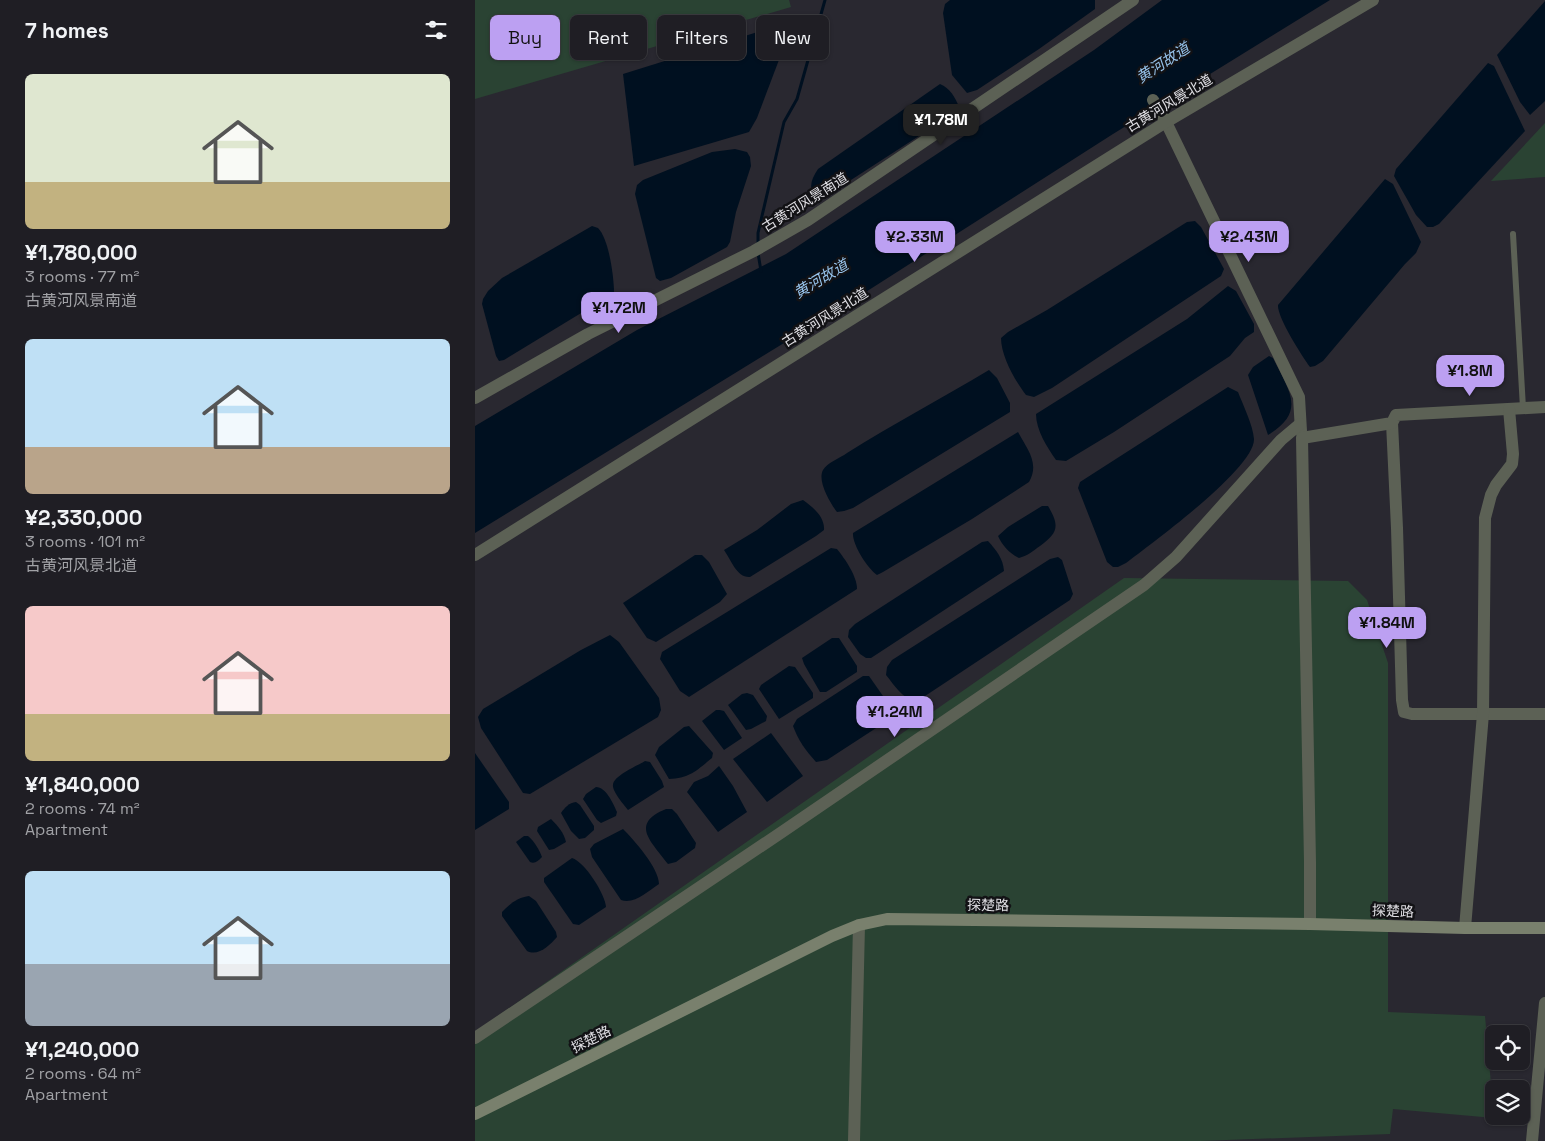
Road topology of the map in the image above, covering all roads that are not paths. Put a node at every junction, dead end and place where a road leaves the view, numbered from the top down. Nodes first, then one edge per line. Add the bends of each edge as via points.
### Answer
1 (1133, 0) edge
2 (1373, 0) edge
3 (1153, 100) dead end
4 (1166, 122) junction
5 (1513, 234) dead end
6 (475, 398) edge
7 (1545, 407) edge
8 (1523, 408) junction
9 (1509, 409) junction
10 (1392, 423) junction
11 (1300, 424) junction
12 (1301, 438) junction
13 (475, 554) edge
14 (1483, 714) junction
15 (1545, 714) edge
16 (1310, 924) junction
17 (859, 925) junction
18 (1465, 928) junction
19 (1545, 928) edge
20 (1545, 1002) edge
21 (475, 1038) edge
22 (475, 1114) edge
23 (854, 1141) edge
24 (1533, 1141) edge

1 - 6 street, 古黄河风景南道 via 808,220 588,334
2 - 4 street, 古黄河风景北道
3 - 4 street
4 - 11 street via 1299,397
4 - 13 street, 古黄河风景北道
5 - 8 lane
7 - 8 street
8 - 9 street
9 - 10 street via 1396,415
9 - 14 street via 1512,464 1496,485 1485,518
10 - 12 street
10 - 14 street via 1404,712
11 - 12 street
11 - 21 street via 1281,440 1176,557 1144,585
12 - 16 street
14 - 15 street
14 - 18 street
16 - 17 main road, 探楚路 via 887,919
16 - 18 main road, 探楚路
17 - 22 main road, 探楚路
17 - 23 street
18 - 19 main road, 探楚路
20 - 24 street

